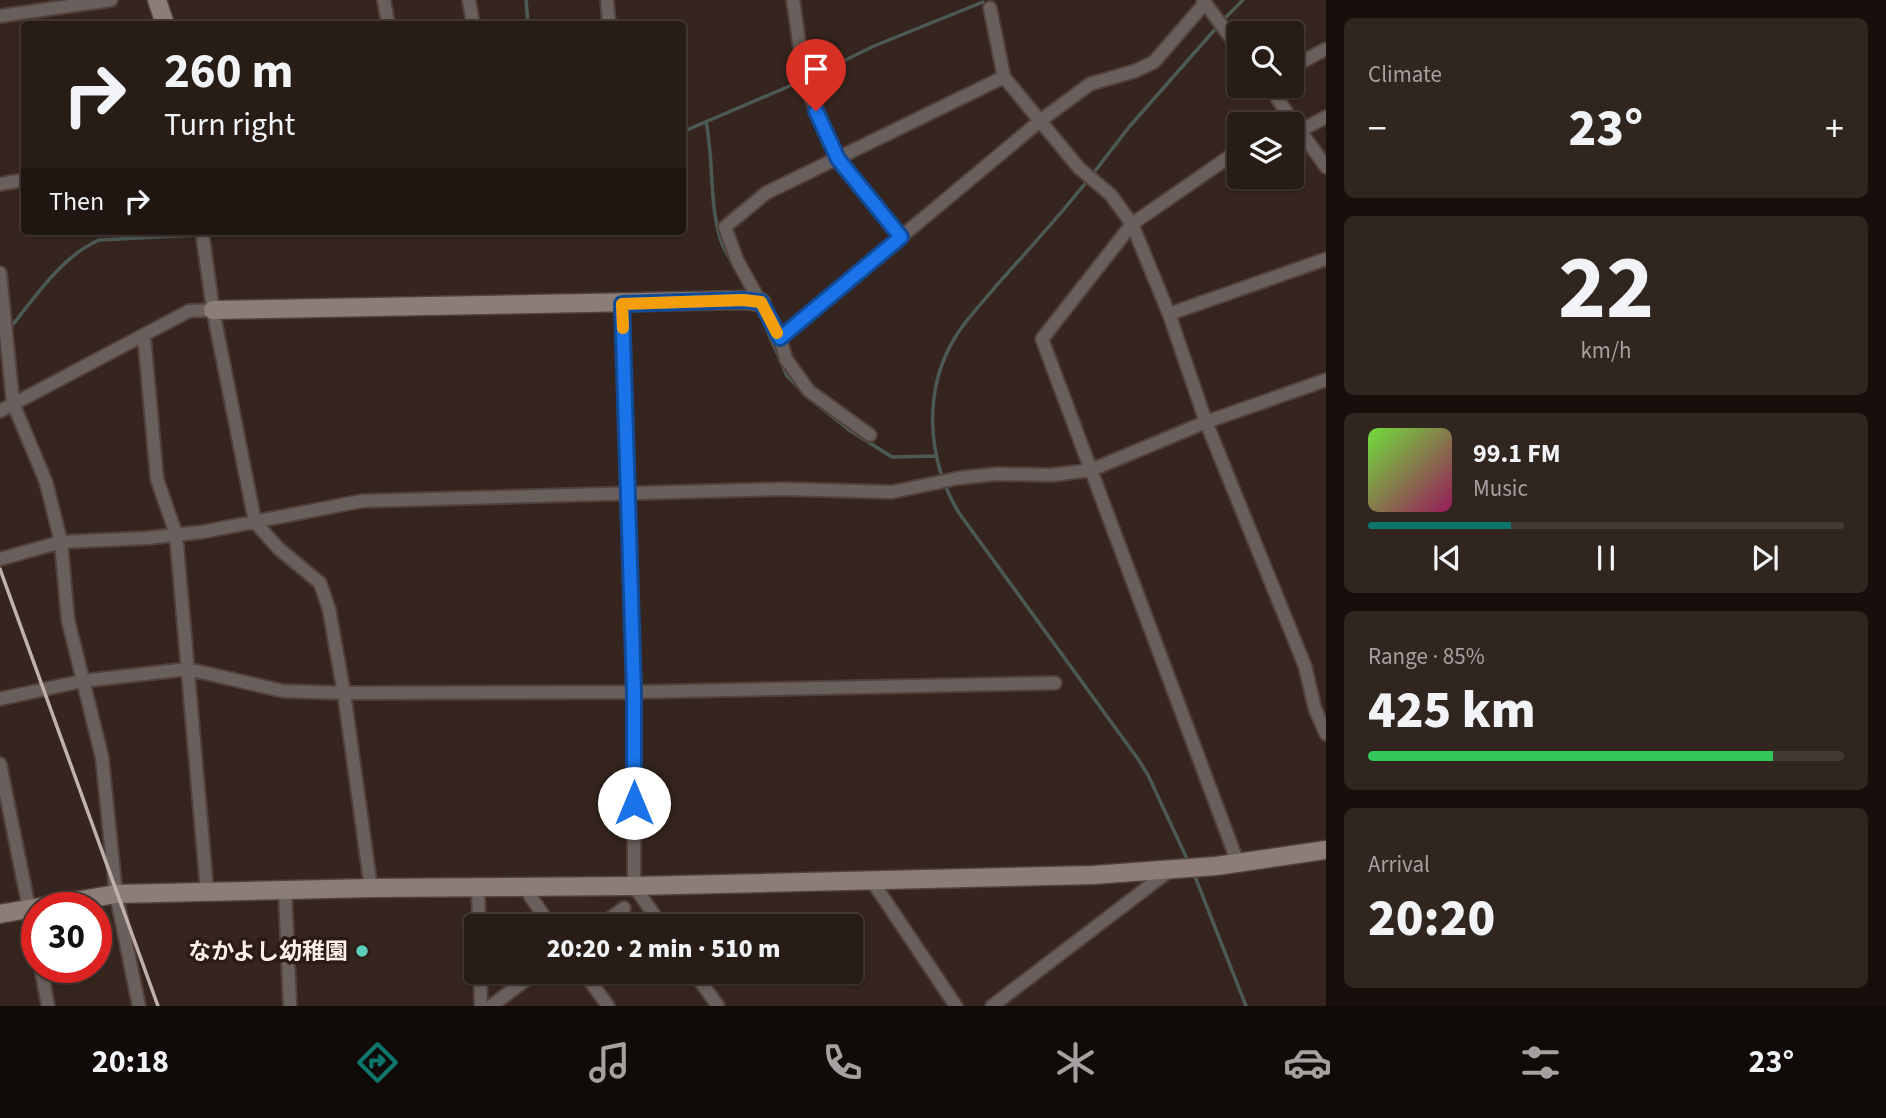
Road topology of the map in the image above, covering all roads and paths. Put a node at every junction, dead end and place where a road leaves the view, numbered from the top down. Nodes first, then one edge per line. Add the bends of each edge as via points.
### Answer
1 (111, 0) edge
2 (157, 0) edge
3 (384, 0) edge
4 (469, 0) edge
5 (607, 0) edge
6 (793, 0) edge
7 (1206, 5) edge
8 (990, 8) dead end
9 (0, 16) edge
10 (164, 21) edge
11 (388, 21) edge
12 (472, 21) edge
13 (609, 21) edge
14 (1227, 33) edge
15 (1326, 49) edge
16 (1304, 61) edge
17 (1004, 77) junction
18 (1326, 117) edge
19 (1040, 121) junction
20 (1304, 128) edge
21 (1304, 134) edge
22 (1227, 158) edge
23 (838, 159) junction
24 (1326, 167) edge
25 (21, 180) edge
26 (0, 184) edge
27 (1132, 224) junction
28 (203, 236) edge
29 (901, 237) junction
30 (1326, 258) edge
31 (0, 273) edge
32 (761, 302) junction
33 (622, 304) junction
34 (213, 310) junction
35 (1169, 314) junction
36 (3, 321) edge
37 (144, 335) junction
38 (780, 338) junction
39 (1325, 384) edge
40 (13, 402) junction
41 (0, 411) edge
42 (1206, 422) junction
43 (870, 435) dead end
44 (1091, 470) junction
45 (629, 494) junction
46 (255, 522) junction
47 (176, 534) junction
48 (61, 541) junction
49 (0, 559) edge
50 (188, 669) junction
51 (82, 681) junction
52 (1055, 683) dead end
53 (634, 692) junction
54 (344, 693) junction
55 (0, 699) edge
56 (1326, 734) edge
57 (0, 764) edge
58 (1326, 850) edge
59 (1238, 863) junction
60 (1169, 872) junction
61 (872, 881) junction
62 (634, 886) junction
63 (371, 888) junction
64 (530, 888) junction
65 (478, 889) junction
66 (206, 891) junction
67 (285, 891) junction
68 (26, 892) edge
69 (116, 894) junction
70 (112, 895) edge
71 (624, 908) dead end
72 (21, 910) edge
73 (0, 914) edge
74 (479, 914) edge
75 (543, 914) edge
76 (616, 914) edge
77 (654, 914) edge
78 (44, 983) edge
79 (480, 984) edge
80 (521, 984) edge
81 (592, 984) edge
82 (702, 984) edge
83 (48, 1006) edge
84 (139, 1006) edge
85 (290, 1006) edge
86 (481, 1006) edge
87 (491, 1006) edge
88 (608, 1006) edge
89 (718, 1006) edge
90 (956, 1006) edge
91 (992, 1006) edge

1 - 9 street
2 - 10 street
3 - 11 street
4 - 12 street
5 - 13 street
6 - 23 street via 808,91
7 - 14 street
7 - 19 street via 1154,62 1090,84
8 - 17 street
15 - 16 street
17 - 19 street
17 - 23 street
18 - 20 street
19 - 27 street via 1079,168 1111,195
19 - 29 street
21 - 24 street
22 - 27 street
23 - 29 street
23 - 32 street via 766,193 725,227
25 - 26 street
27 - 35 street
27 - 44 street via 1042,339
28 - 34 street
29 - 38 street
30 - 35 street
31 - 36 street
32 - 33 street
32 - 38 street
33 - 34 street
33 - 45 street
34 - 37 street via 189,311
34 - 46 street
35 - 42 street
36 - 40 street
37 - 40 street
37 - 47 street via 157,479
38 - 43 street via 786,359 809,391
39 - 42 street
40 - 41 street
40 - 48 street via 46,482
42 - 44 street
42 - 56 street via 1305,666
44 - 45 street via 958,478 892,492 783,489
44 - 59 street
45 - 46 street via 362,501
45 - 53 street
46 - 47 street
46 - 54 street via 320,583
47 - 48 street
47 - 50 street
48 - 49 street
48 - 51 street via 68,620
50 - 51 street
50 - 54 street via 283,691
50 - 66 street
51 - 55 street
51 - 69 street via 102,757
52 - 53 street
53 - 54 street
53 - 62 street
54 - 63 street
57 - 68 street
58 - 59 street
59 - 60 street
60 - 61 street
60 - 91 street
61 - 62 street
61 - 90 street
62 - 64 street
62 - 77 street
63 - 65 street
63 - 67 street
64 - 65 street
64 - 75 street
65 - 74 street
66 - 67 street
66 - 69 street
67 - 85 street
69 - 70 street
69 - 84 street
71 - 76 street
72 - 73 street
78 - 83 street
79 - 86 street
80 - 87 street
81 - 88 street
82 - 89 street

